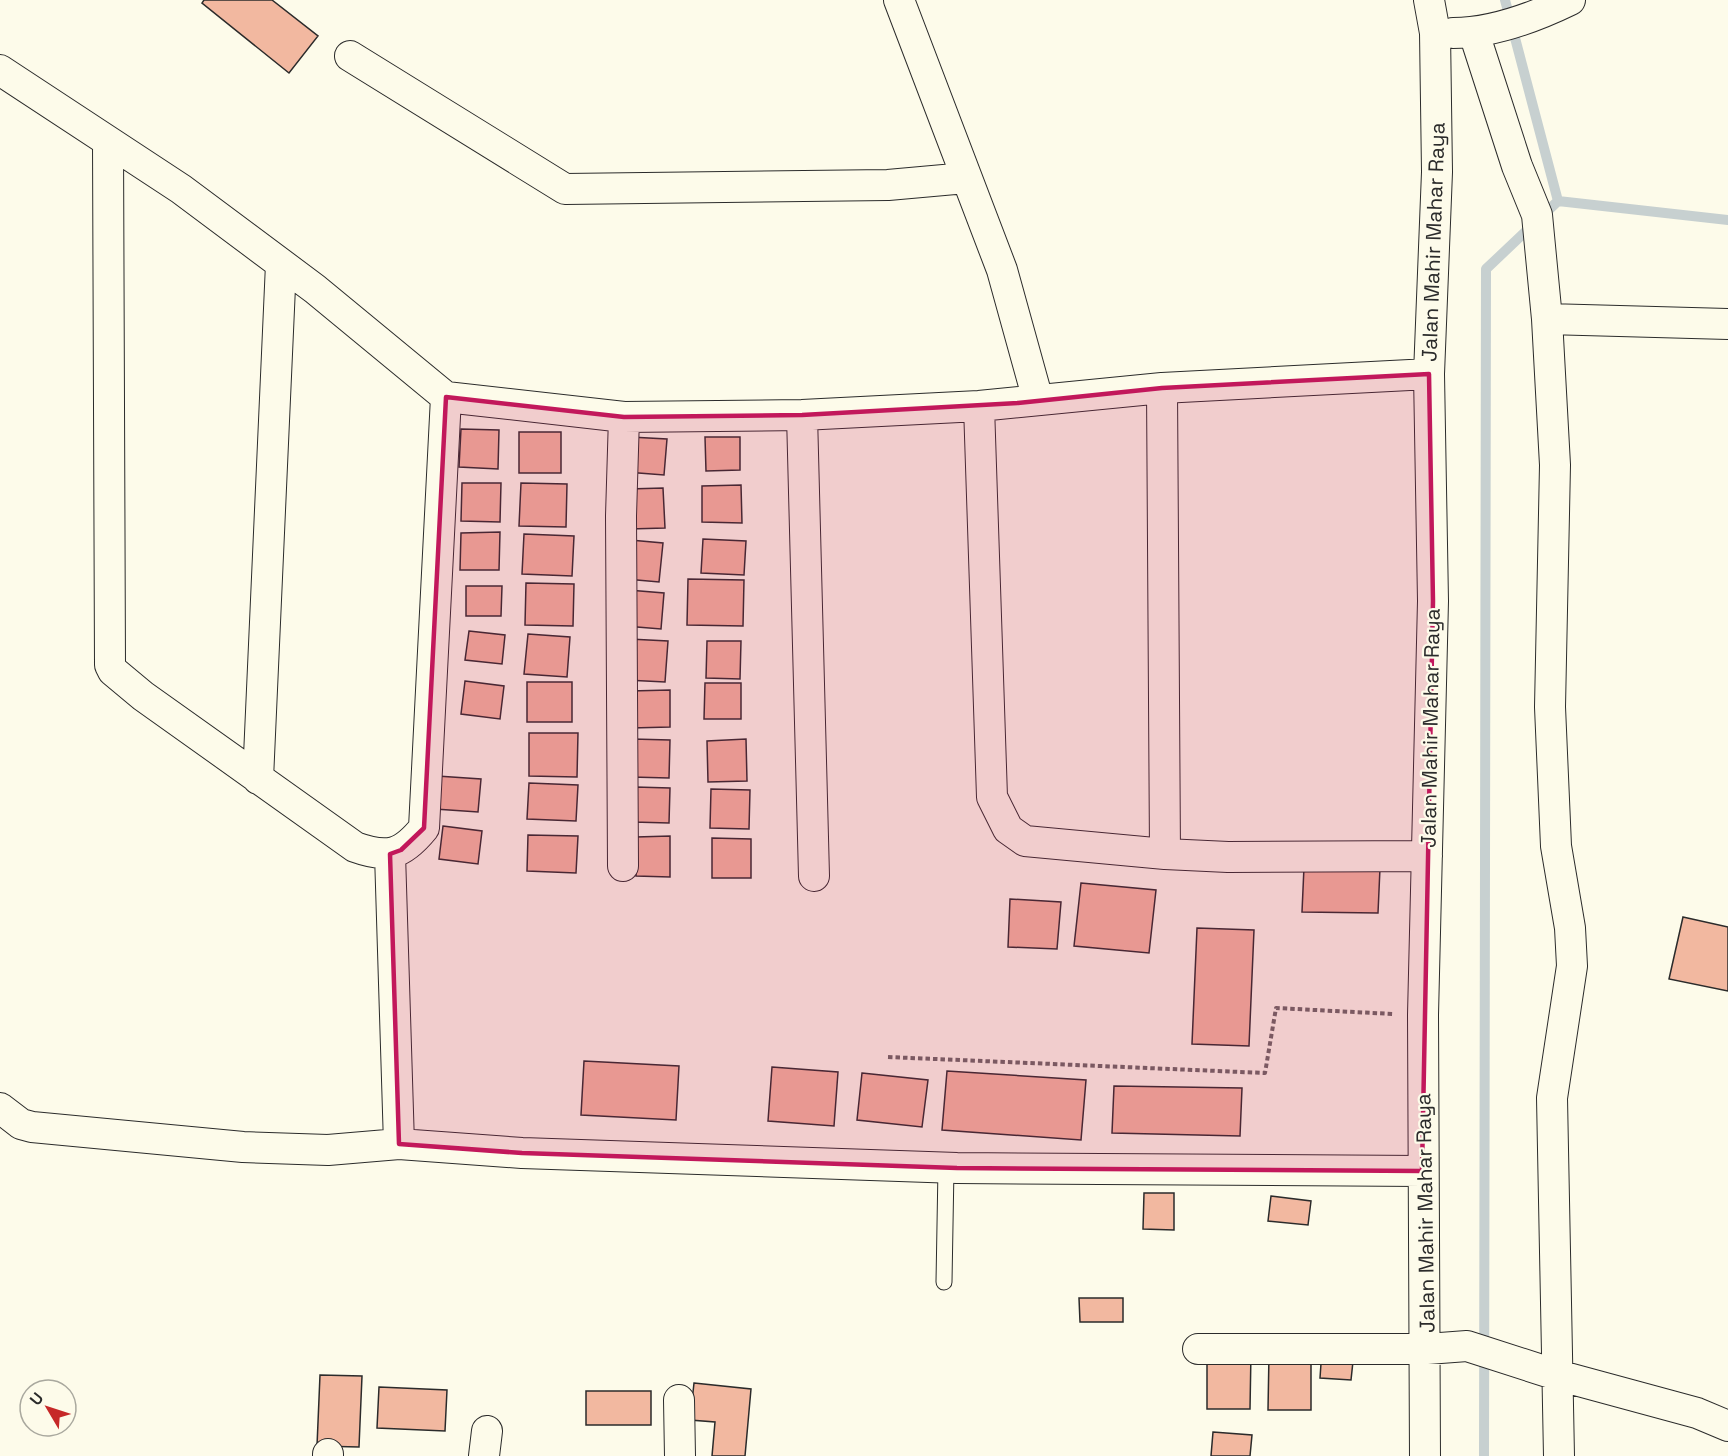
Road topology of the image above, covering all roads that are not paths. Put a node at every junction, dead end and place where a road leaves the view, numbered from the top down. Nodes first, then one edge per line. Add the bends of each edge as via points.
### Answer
1 (899, 0) edge
2 (1429, 0) edge
3 (1562, 4) edge
4 (1435, 33) junction
5 (1474, 33) junction
6 (350, 56) dead end
7 (0, 70) edge
8 (108, 142) junction
9 (966, 178) junction
10 (281, 264) junction
11 (1547, 319) junction
12 (1728, 324) edge
13 (1429, 374) junction
14 (1162, 388) junction
15 (446, 397) junction
16 (1038, 400) junction
17 (979, 406) junction
18 (802, 415) junction
19 (624, 417) junction
20 (258, 779) junction
21 (390, 854) junction
22 (1165, 854) junction
23 (1427, 855) junction
24 (623, 866) dead end
25 (814, 876) dead end
26 (0, 1108) edge
27 (399, 1144) junction
28 (946, 1168) junction
29 (1422, 1171) junction
30 (944, 1282) dead end
31 (1198, 1349) dead end
32 (1427, 1349) junction
33 (1544, 1370) junction
34 (679, 1400) dead end
35 (1728, 1426) edge
36 (680, 1456) edge
37 (1425, 1456) edge
38 (1559, 1456) edge

1 - 9 street
2 - 4 street, Jalan Mahir Mahar Raya
3 - 5 street
4 - 5 street
4 - 13 street, Jalan Mahir Mahar Raya via 1437,172
5 - 11 street via 1537,215
6 - 9 street via 565,189 888,185
7 - 8 street
8 - 10 street via 181,189
8 - 20 street via 110,664 143,696
9 - 16 street via 1002,270
10 - 15 street
10 - 20 street
11 - 12 street
11 - 33 street via 1555,465 1550,707 1556,846 1570,928 1572,966 1552,1098
13 - 14 street
13 - 23 street, Jalan Mahir Mahar Raya via 1433,601
14 - 16 street
14 - 22 street
15 - 19 street
15 - 21 street via 424,828 401,850
16 - 17 street
17 - 18 street
17 - 22 street via 992,797 1008,829 1025,841
18 - 19 street
18 - 25 street
19 - 24 street
20 - 21 street via 355,848
21 - 27 street
22 - 23 street
23 - 29 street, Jalan Mahir Mahar Raya
26 - 27 street via 21,1124 32,1126 243,1147 328,1150
27 - 28 street via 522,1154
28 - 29 street
28 - 30 lane
29 - 32 street, Jalan Mahir Mahar Raya
31 - 32 street
32 - 33 street via 1467,1346
32 - 37 street, Jalan Mahir Mahar Raya
33 - 35 street via 1697,1413
33 - 38 street
34 - 36 street

